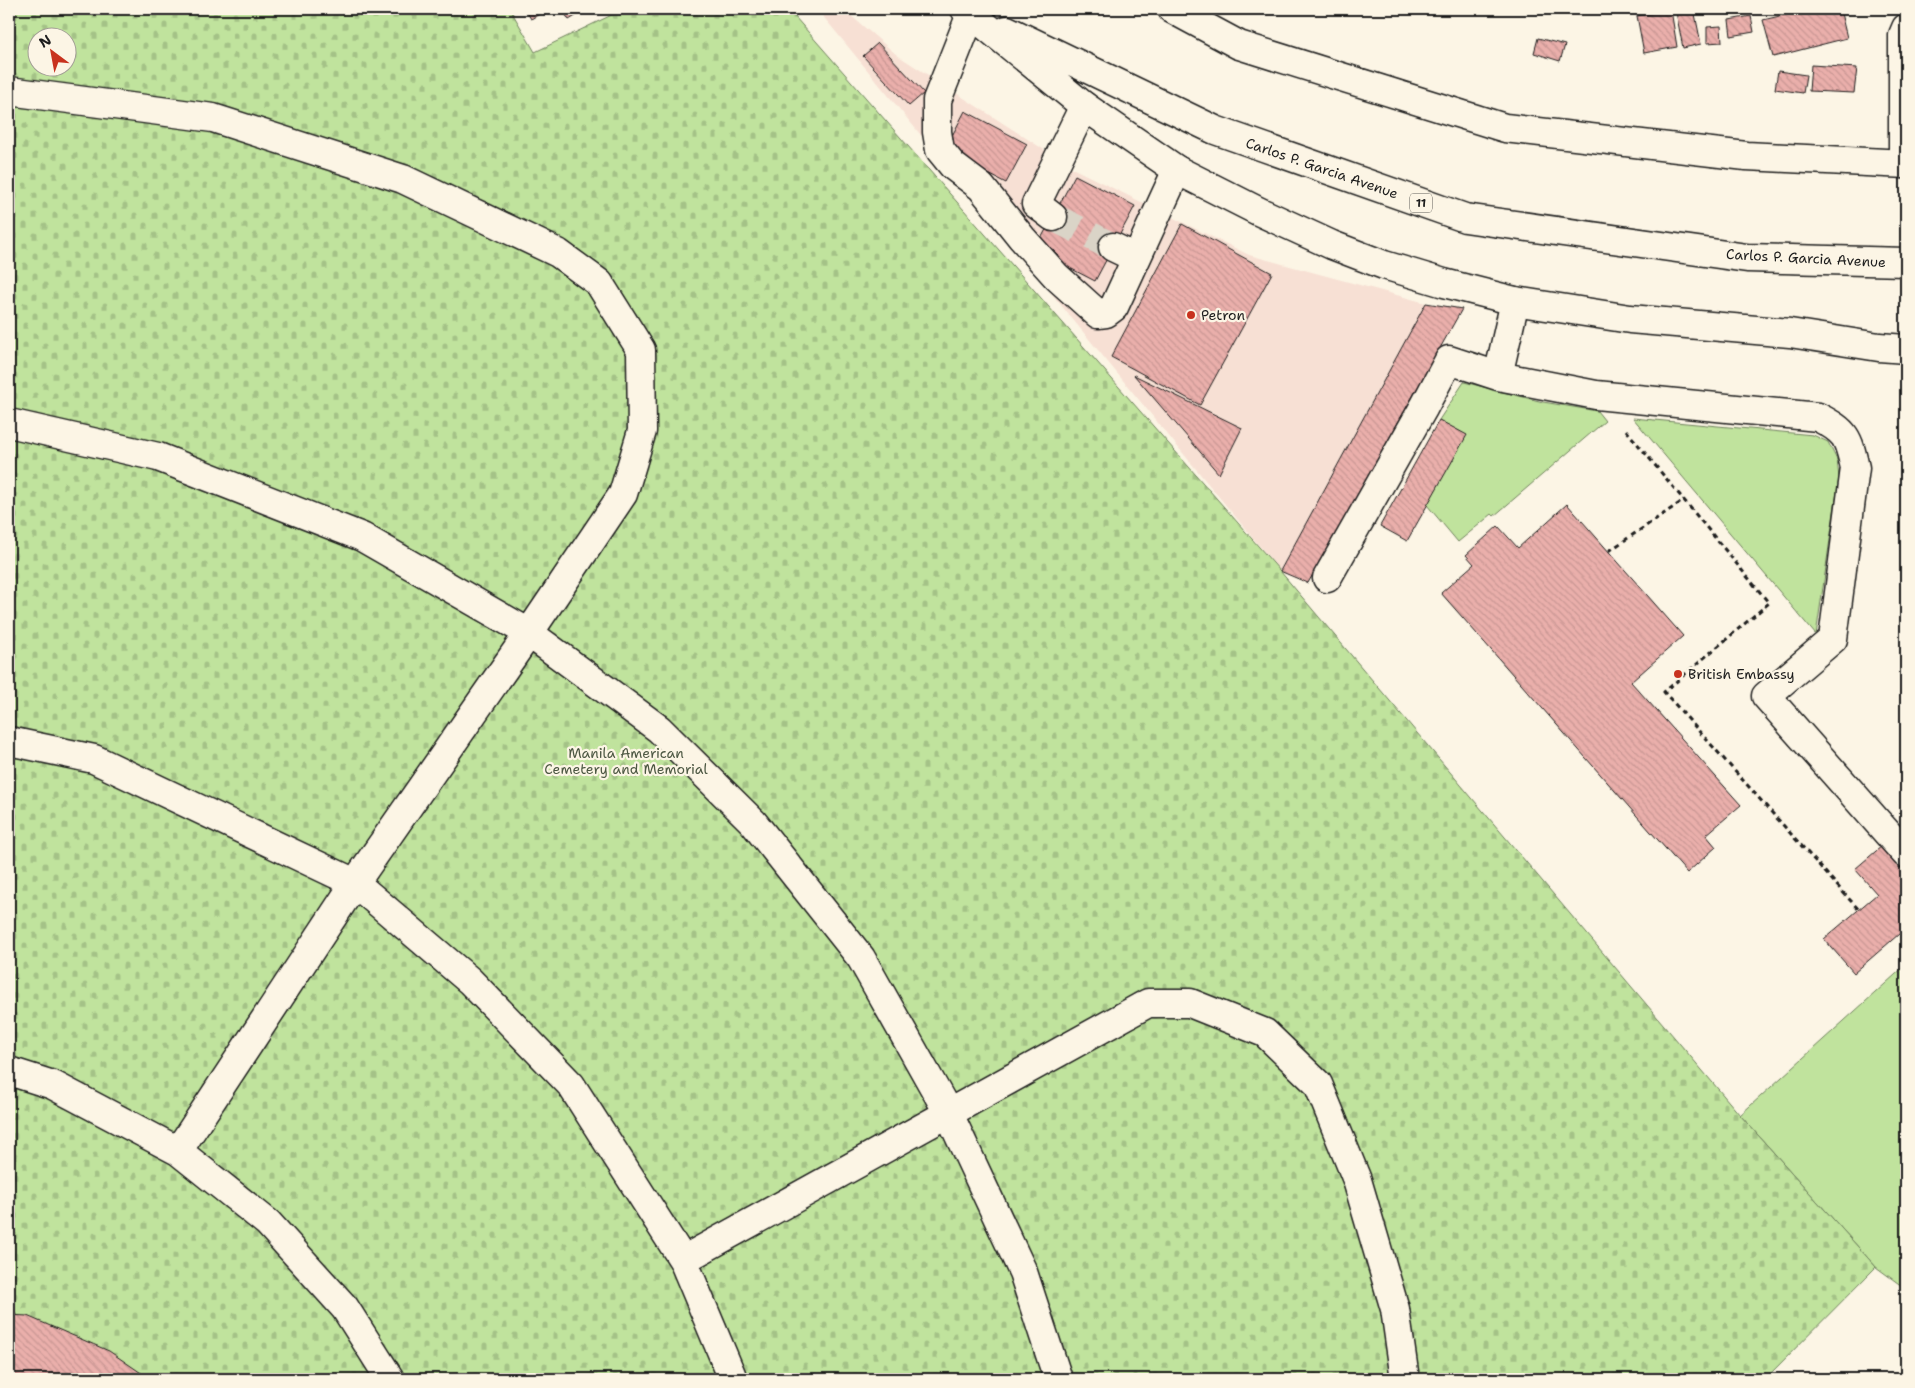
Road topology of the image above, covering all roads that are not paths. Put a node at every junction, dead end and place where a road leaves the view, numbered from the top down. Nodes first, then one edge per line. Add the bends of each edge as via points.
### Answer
1 (1172, 9) edge
2 (969, 10) edge
3 (1906, 28) edge
4 (9, 91) edge
5 (1084, 106) junction
6 (1905, 164) edge
7 (1177, 170) junction
8 (1022, 238) junction
9 (1906, 262) edge
10 (1515, 301) junction
11 (1906, 331) edge
12 (1790, 332) junction
13 (1906, 349) edge
14 (1498, 376) junction
15 (9, 423) edge
16 (1328, 578) dead end
17 (529, 633) junction
18 (9, 741) edge
19 (1906, 854) edge
20 (355, 883) junction
21 (9, 1071) edge
22 (949, 1114) junction
23 (178, 1151) junction
24 (683, 1260) junction
25 (390, 1379) edge
26 (733, 1379) edge
27 (1058, 1379) edge
28 (1406, 1379) edge

1 - 6 main road via 1239,45 1505,128 1746,156
2 - 5 main road
2 - 8 main road via 937,100 940,150 953,166 980,187
2 - 9 main road, Carlos P. Garcia Avenue / 11 via 1214,130 1465,218 1747,258
3 - 6 main road via 1903,35
4 - 17 main road via 213,118 403,179 558,253 599,283 641,350 642,431 623,494
5 - 7 main road
5 - 8 main road via 1044,210
7 - 8 main road via 1125,253 1114,307 1106,313 1098,314 1057,277
7 - 10 main road via 1332,245 1444,283
10 - 12 main road via 1630,319
10 - 14 main road
11 - 12 main road
12 - 13 main road
14 - 16 main road via 1449,360
14 - 19 main road via 1596,395 1818,417 1840,428 1850,445 1855,468 1833,639 1766,696
15 - 17 main road via 158,457 362,537
17 - 20 main road
17 - 22 main road via 659,729 753,822 862,958
18 - 20 main road via 94,759
20 - 23 main road
20 - 24 main road via 470,981 572,1085
21 - 23 main road via 53,1085
22 - 24 main road
22 - 27 main road via 1023,1272
22 - 28 main road via 1148,1003 1190,1003 1265,1033 1318,1084 1357,1180 1395,1309
23 - 25 main road via 268,1223 345,1308
24 - 26 main road

